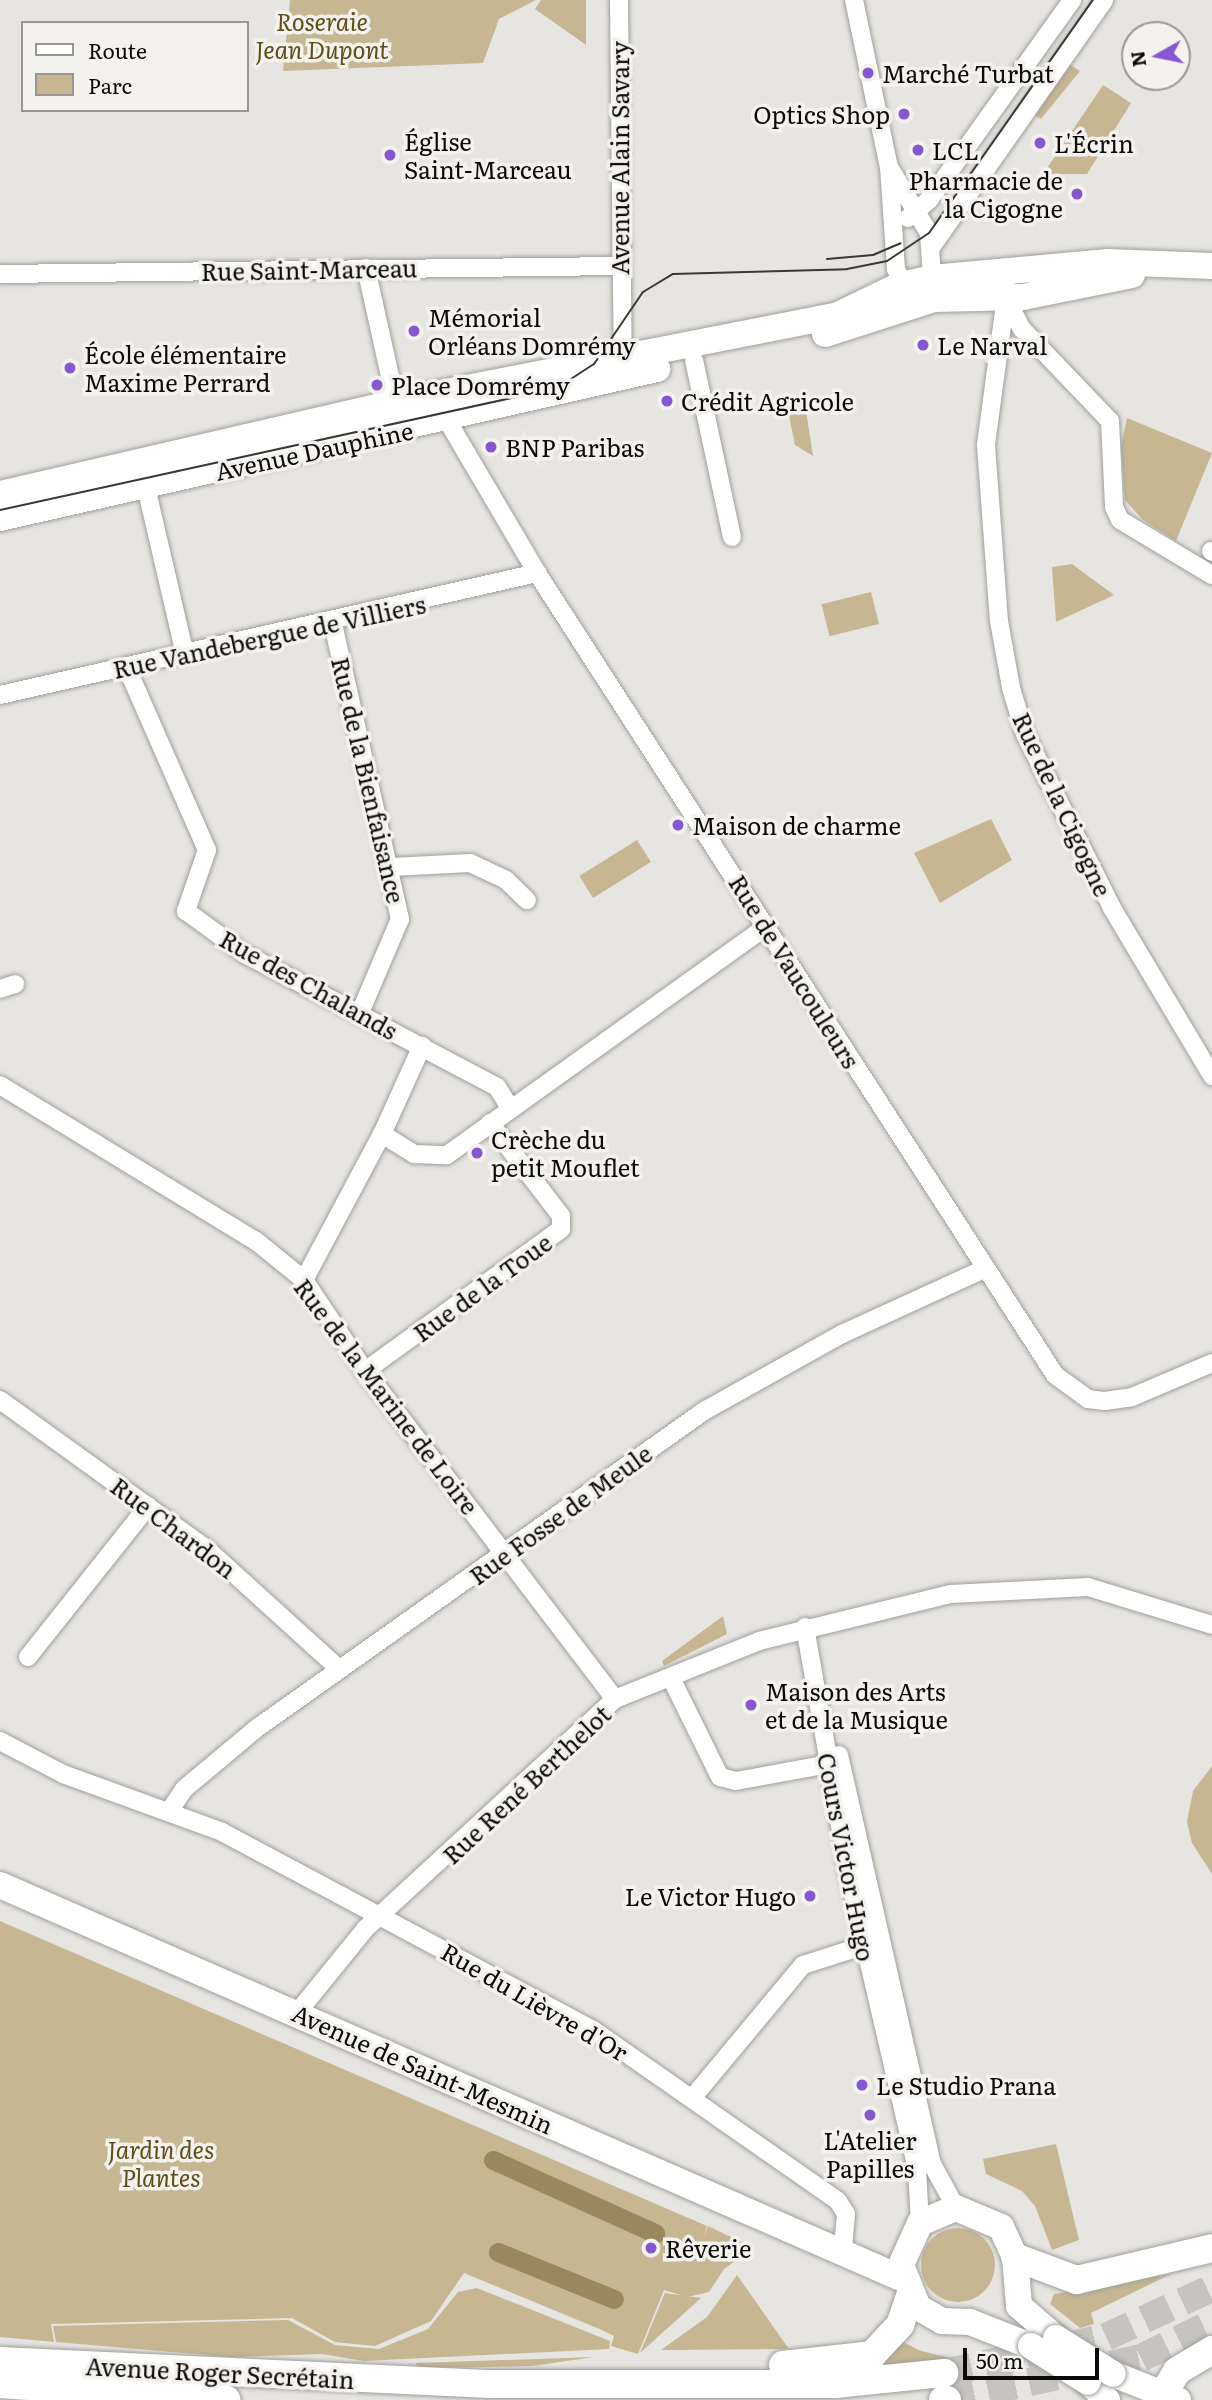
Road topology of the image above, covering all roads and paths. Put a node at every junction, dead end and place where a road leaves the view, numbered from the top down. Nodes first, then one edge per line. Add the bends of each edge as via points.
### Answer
1 (619, 0) edge
2 (854, 0) edge
3 (1072, 0) edge
4 (1104, 0) edge
5 (888, 167) junction
6 (916, 212) junction
7 (897, 227) junction
8 (932, 246) junction
9 (1182, 265) junction
10 (617, 266) junction
11 (1212, 266) edge
12 (366, 268) junction
13 (1037, 272) junction
14 (0, 274) edge
15 (932, 278) junction
16 (907, 294) junction
17 (1006, 298) junction
18 (694, 360) junction
19 (624, 367) junction
20 (396, 403) junction
21 (447, 420) junction
22 (146, 486) junction
23 (0, 494) edge
24 (0, 518) edge
25 (732, 537) dead end
26 (537, 573) junction
27 (1212, 575) edge
28 (333, 624) junction
29 (185, 655) junction
30 (127, 668) junction
31 (0, 695) edge
32 (392, 867) junction
33 (527, 900) dead end
34 (767, 926) junction
35 (360, 1013) junction
36 (422, 1046) junction
37 (1212, 1076) edge
38 (0, 1085) edge
39 (510, 1108) junction
40 (490, 1123) junction
41 (382, 1135) junction
42 (984, 1269) junction
43 (304, 1280) junction
44 (1212, 1363) edge
45 (365, 1371) junction
46 (0, 1400) edge
47 (148, 1506) junction
48 (506, 1554) junction
49 (1212, 1625) edge
50 (805, 1627) junction
51 (28, 1657) dead end
52 (338, 1668) junction
53 (671, 1678) junction
54 (615, 1699) junction
55 (0, 1741) edge
56 (829, 1764) junction
57 (170, 1810) junction
58 (0, 1885) edge
59 (381, 1913) junction
60 (872, 1943) junction
61 (297, 2013) junction
62 (693, 2098) junction
63 (956, 2208) junction
64 (914, 2230) junction
65 (844, 2248) junction
66 (1212, 2248) edge
67 (1015, 2257) junction
68 (906, 2287) junction
69 (1212, 2350) edge
70 (0, 2361) edge
71 (0, 2384) edge
72 (490, 2384) junction
73 (944, 2391) tunnel mouth
74 (1172, 2396) edge
75 (226, 2400) edge
76 (1107, 2400) edge

1 - 10 street, Avenue Alain Savary
2 - 5 street
3 - 6 street
4 - 8 street
5 - 6 street
5 - 7 street
6 - 7 street
6 - 8 street
7 - 16 street
8 - 15 street
9 - 11 main road
9 - 13 main road via 1108,262
9 - 17 main road
10 - 12 street, Rue Saint-Marceau
10 - 19 street, Avenue Alain Savary
12 - 14 street, Rue Saint-Marceau
12 - 20 street
13 - 15 main road
13 - 17 street via 1012,283
15 - 16 main road
16 - 17 main road
16 - 18 main road, Avenue Dauphine via 869,323
16 - 19 main road, Avenue Dauphine
17 - 27 street via 1022,329 1110,421 1114,507 1121,520
17 - 37 street, Rue de la Cigogne via 986,444 999,621 1011,688 1025,734 1112,908
18 - 19 main road, Avenue Dauphine
18 - 25 street
19 - 20 main road, Avenue Dauphine
19 - 21 main road, Avenue Dauphine
20 - 23 main road, Avenue Dauphine
21 - 22 main road, Avenue Dauphine
21 - 26 street, Rue de Vaucouleurs
22 - 24 main road, Avenue Dauphine
22 - 29 street
26 - 28 street, Rue Vandebergue de Villiers
26 - 34 street, Rue de Vaucouleurs
28 - 29 street, Rue Vandebergue de Villiers
28 - 32 street, Rue de la Bienfaisance
29 - 30 street, Rue Vandebergue de Villiers
30 - 31 street, Rue Vandebergue de Villiers
30 - 35 street, Rue des Chalands via 206,850 186,911 245,954
32 - 33 street via 470,863 506,880
32 - 35 street, Rue de la Bienfaisance via 398,931
34 - 39 street
34 - 42 street, Rue de Vaucouleurs
35 - 36 street, Rue des Chalands
36 - 39 street, Rue des Chalands via 497,1087
36 - 41 street
38 - 43 street, Rue de la Marine de Loire via 256,1241
39 - 40 street
40 - 41 street via 447,1155 430,1157
40 - 45 street, Rue de la Toue via 561,1216 561,1229
41 - 43 street
42 - 44 street, Rue de Vaucouleurs via 1055,1375 1088,1399 1132,1396
42 - 48 street, Rue Fosse de Meule via 842,1334 704,1411
43 - 45 street, Rue de la Marine de Loire
45 - 48 street, Rue de la Marine de Loire
46 - 47 street, Rue Chardon
47 - 51 street
47 - 52 street, Rue Chardon via 278,1609
48 - 52 street, Rue Fosse de Meule
48 - 54 street, Rue de la Marine de Loire
49 - 50 street, Rue René Berthelot via 1115,1591 1061,1586 951,1594
50 - 53 street, Rue René Berthelot
50 - 56 street, Cours Victor Hugo
50 - 60 street, Cours Victor Hugo via 816,1653
52 - 57 street, Rue Fosse de Meule via 195,1780
53 - 54 street, Rue René Berthelot
53 - 56 street via 720,1777 736,1781
54 - 59 street, Rue René Berthelot
55 - 57 street, Rue du Lièvre d'Or via 63,1774
56 - 60 street, Cours Victor Hugo
57 - 59 street, Rue du Lièvre d'Or
58 - 61 main road, Avenue de Saint-Mesmin
59 - 61 street, Rue René Berthelot
59 - 62 street, Rue du Lièvre d'Or via 593,2031
60 - 62 street via 803,1965
60 - 63 street, Cours Victor Hugo via 932,2164
60 - 64 street, Cours Victor Hugo via 917,2169
61 - 65 main road, Avenue de Saint-Mesmin
62 - 65 street, Rue du Lièvre d'Or via 842,2206
63 - 64 main road
63 - 67 main road via 1001,2227
64 - 65 main road
64 - 68 main road
65 - 68 main road, Avenue de Saint-Mesmin
66 - 67 main road via 1077,2280 1042,2272
67 - 74 main road, bridge via 1014,2292 1026,2316 1113,2374
68 - 72 main road via 886,2346 856,2360
68 - 76 main road, Avenue de Saint-Mesmin, bridge via 942,2320 975,2324 1031,2346 1088,2382
69 - 74 main road via 1177,2371
70 - 72 main road, Avenue Roger Secrétain
71 - 75 main road, Avenue Roger Secrétain
72 - 73 main road, Avenue Roger Secrétain via 835,2384

